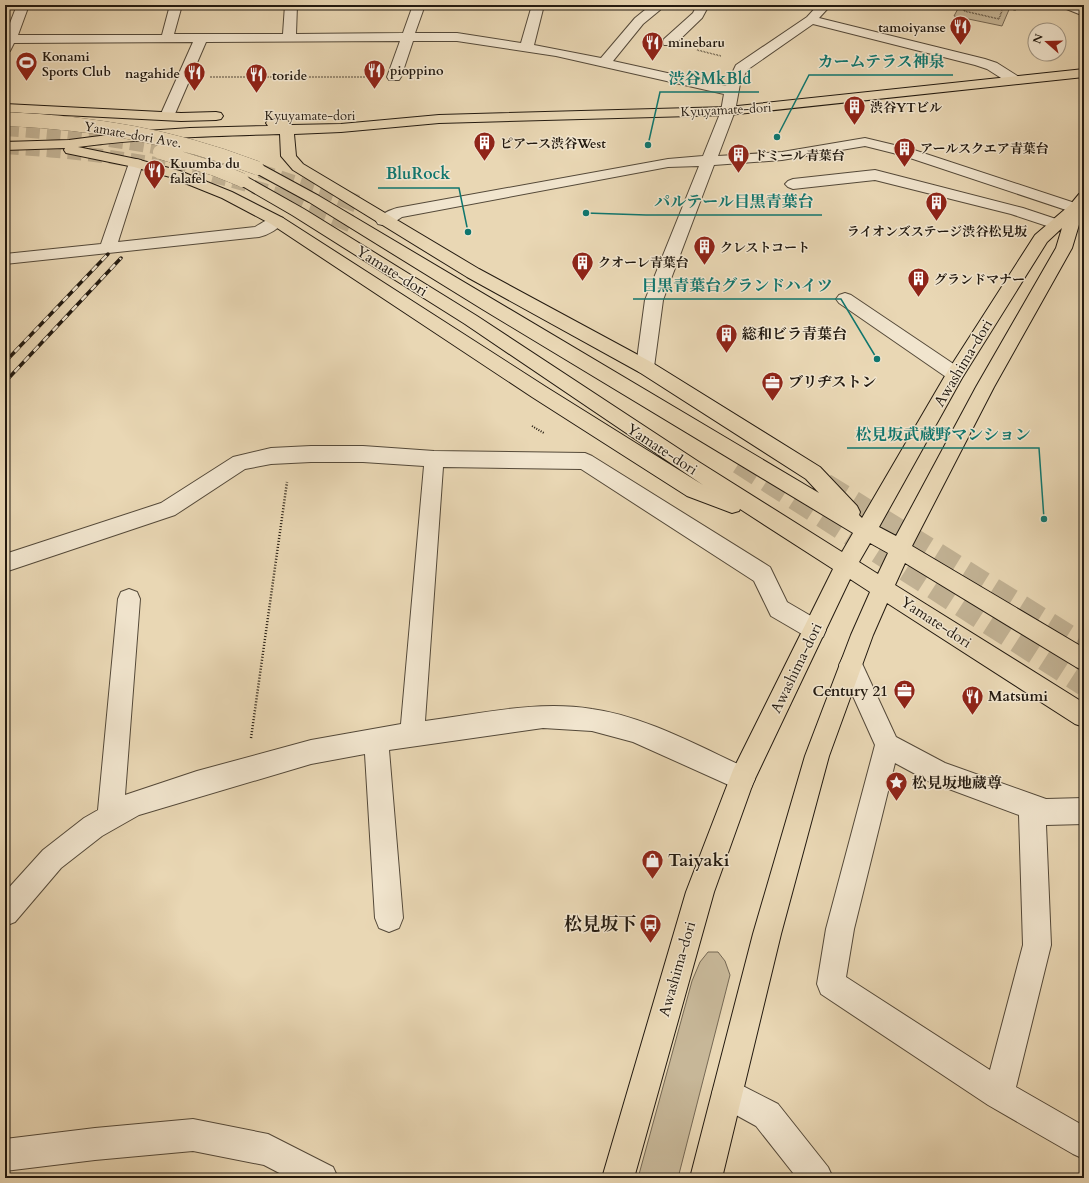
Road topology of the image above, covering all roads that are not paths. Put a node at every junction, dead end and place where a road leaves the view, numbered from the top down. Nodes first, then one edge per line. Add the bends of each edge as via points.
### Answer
1 (23, 5) edge
2 (176, 5) edge
3 (291, 5) edge
4 (419, 5) edge
5 (538, 5) edge
6 (703, 5) edge
7 (825, 5) edge
8 (1068, 5) edge
9 (656, 6) dead end
10 (1084, 12) edge
11 (811, 20) junction
12 (408, 37) junction
13 (167, 38) junction
14 (201, 38) junction
15 (289, 38) junction
16 (669, 42) road end
17 (8, 43) edge
18 (527, 46) junction
19 (604, 62) junction
20 (1084, 73) edge
21 (394, 77) road end
22 (1014, 80) junction
23 (732, 91) junction
24 (5, 108) edge
25 (728, 111) junction
26 (260, 115) dead end
27 (344, 115) dead end
28 (229, 116) dead end
29 (174, 117) junction
30 (439, 119) junction
31 (5, 120) edge
32 (288, 122) junction
33 (5, 132) edge
34 (69, 144) junction
35 (5, 146) edge
36 (709, 160) junction
37 (136, 163) junction
38 (257, 168) joint
39 (242, 180) joint
40 (793, 184) dead end
41 (1081, 205) edge
42 (277, 221) junction
43 (384, 221) junction
44 (1056, 224) junction
45 (108, 247) junction
46 (5, 260) edge
47 (845, 299) dead end
48 (645, 367) junction
49 (955, 374) junction
50 (434, 459) junction
51 (774, 521) junction
52 (866, 529) junction
53 (900, 549) junction
54 (5, 563) edge
55 (846, 565) junction
56 (882, 587) junction
57 (129, 599) dead end
58 (815, 630) junction
59 (1084, 660) edge
60 (851, 665) junction
61 (1084, 716) edge
62 (412, 735) junction
63 (376, 740) junction
64 (887, 745) junction
65 (742, 779) junction
66 (1032, 807) junction
67 (1084, 811) edge
68 (110, 817) junction
69 (5, 912) edge
70 (388, 918) dead end
71 (727, 1093) junction
72 (999, 1094) junction
73 (1084, 1142) edge
74 (5, 1155) edge
75 (322, 1178) edge
76 (618, 1178) edge
77 (706, 1178) edge
78 (817, 1178) edge

1 - 17 street
2 - 13 street
3 - 15 street
4 - 12 street
5 - 18 street
6 - 16 street via 698,15
7 - 11 street
8 - 10 street
9 - 19 street
11 - 22 street via 980,62 992,66
11 - 23 street via 746,63 738,72
12 - 15 street
12 - 18 street via 457,37
12 - 21 street
13 - 14 street
13 - 17 street
14 - 15 street
14 - 29 street via 184,77
18 - 19 street
19 - 23 street
20 - 22 main road, Kyuyamate-dori
22 - 25 main road, Kyuyamate-dori
23 - 25 street
24 - 29 main road
25 - 30 main road, Kyuyamate-dori
25 - 36 street
26 - 32 main road, Kyuyamate-dori
27 - 30 main road, Kyuyamate-dori
28 - 29 main road
29 - 32 main road via 194,124
30 - 32 main road, Kyuyamate-dori via 341,128
31 - 38 main road, Yamate-dori Ave., bridge via 74,124 140,133 201,148
32 - 34 main road
32 - 43 main road via 286,150 291,162
33 - 39 main road, Yamate-dori Ave., bridge via 63,135 128,145 186,160
34 - 35 main road
34 - 37 main road via 68,150
36 - 41 street via 782,156 865,142
36 - 43 street via 668,163 397,213
36 - 48 street via 654,300
37 - 42 main road via 193,180
37 - 45 street
38 - 52 main road, Yamate-dori via 314,198 521,325
39 - 51 main road, Yamate-dori via 471,320
40 - 44 street via 875,175 1017,211
41 - 44 main road, Awashima-dori
41 - 53 main road, Awashima-dori via 1064,248 985,387
42 - 45 street via 259,232
42 - 51 main road via 532,388 694,490
43 - 48 main road via 474,274
44 - 49 main road, Awashima-dori via 1041,238
45 - 46 street
47 - 49 street
48 - 52 main road via 813,473
49 - 52 main road, Awashima-dori
50 - 54 street via 363,454 290,455 240,462 168,509
50 - 58 street via 584,462 762,574 779,609
50 - 62 street
51 - 55 main road, Yamate-dori
52 - 53 main road, Yamate-dori
52 - 55 main road, Awashima-dori
53 - 56 main road, Awashima-dori
53 - 59 main road, Yamate-dori
55 - 56 main road, Yamate-dori
55 - 58 main road, Awashima-dori
56 - 60 main road, Awashima-dori
56 - 61 main road, Yamate-dori
57 - 68 street
58 - 65 main road, Awashima-dori
60 - 64 street
60 - 71 main road, Awashima-dori via 817,756 767,934
62 - 63 street
62 - 65 street via 544,717 592,720 636,731
63 - 68 street via 311,752 247,770 133,804
63 - 70 street
64 - 66 street via 939,773
64 - 72 street via 840,929 831,984
65 - 76 main road, Awashima-dori via 700,892
66 - 67 street via 1046,812
66 - 72 street via 1037,945
68 - 69 street via 52,859
71 - 77 main road, Awashima-dori
71 - 78 street via 767,1115
72 - 73 street
74 - 75 street via 193,1135 268,1150

